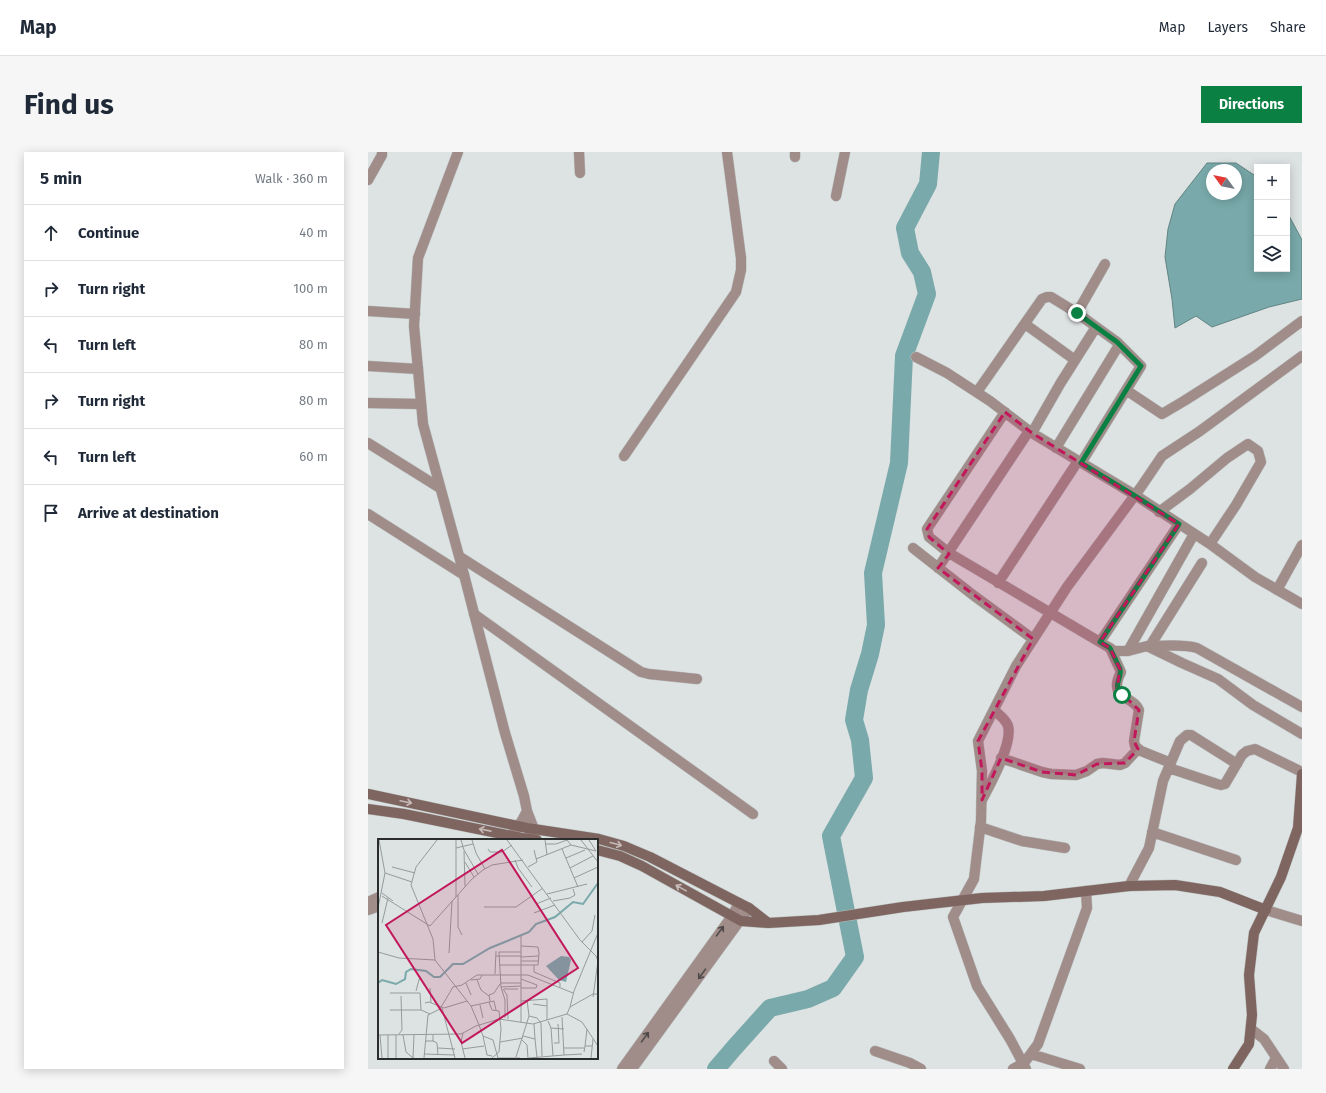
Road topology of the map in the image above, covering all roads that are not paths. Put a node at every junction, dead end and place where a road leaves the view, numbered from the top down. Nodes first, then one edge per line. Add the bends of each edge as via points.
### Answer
1 (382, 152) edge
2 (458, 152) edge
3 (579, 152) edge
4 (727, 152) edge
5 (845, 152) edge
6 (580, 173) dead end
7 (368, 180) edge
8 (836, 196) dead end
9 (1105, 264) dead end
10 (368, 310) edge
11 (1077, 313) junction
12 (415, 314) junction
13 (1302, 321) edge
14 (1025, 324) junction
15 (1096, 327) junction
16 (1119, 345) junction
17 (916, 356) dead end
18 (1302, 356) edge
19 (1075, 360) junction
20 (368, 366) edge
21 (418, 369) junction
22 (1126, 390) junction
23 (977, 392) junction
24 (368, 403) edge
25 (421, 404) junction
26 (1005, 412) junction
27 (1031, 432) junction
28 (368, 443) edge
29 (1056, 448) junction
30 (624, 456) dead end
31 (1079, 462) junction
32 (440, 488) junction
33 (1135, 496) junction
34 (1159, 512) junction
35 (368, 514) edge
36 (1179, 524) junction
37 (1194, 534) junction
38 (1210, 544) junction
39 (1302, 545) edge
40 (913, 548) dead end
41 (949, 553) junction
42 (460, 558) junction
43 (1299, 558) edge
44 (1202, 563) dead end
45 (938, 568) junction
46 (464, 576) junction
47 (998, 583) junction
48 (1277, 590) junction
49 (1302, 604) edge
50 (1050, 613) junction
51 (474, 614) junction
52 (1034, 639) junction
53 (1100, 642) junction
54 (1148, 646) junction
55 (1110, 648) junction
56 (1128, 651) junction
57 (697, 679) dead end
58 (1302, 707) edge
59 (994, 710) junction
60 (1302, 734) edge
61 (1138, 749) junction
62 (1001, 758) junction
63 (1237, 764) junction
64 (1170, 766) junction
65 (1302, 773) edge
66 (368, 794) edge
67 (982, 800) junction
68 (368, 808) edge
69 (527, 811) junction
70 (753, 814) dead end
71 (520, 826) junction
72 (980, 827) junction
73 (534, 829) junction
74 (1152, 832) junction
75 (509, 838) edge
76 (520, 839) edge
77 (531, 839) edge
78 (1065, 848) dead end
79 (598, 850) edge
80 (1236, 860) dead end
81 (1129, 886) junction
82 (1086, 891) junction
83 (378, 897) edge
84 (962, 900) junction
85 (368, 902) edge
86 (738, 903) junction
87 (378, 906) edge
88 (749, 908) junction
89 (368, 910) edge
90 (1266, 910) junction
91 (732, 916) junction
92 (741, 921) junction
93 (1302, 921) edge
94 (768, 923) junction
95 (1251, 1029) junction
96 (875, 1051) dead end
97 (1031, 1054) junction
98 (1276, 1058) junction
99 (774, 1061) dead end
100 (1025, 1066) edge
101 (622, 1069) edge
102 (632, 1069) edge
103 (782, 1069) edge
104 (922, 1069) edge
105 (1013, 1069) edge
106 (1080, 1069) edge
107 (1233, 1069) edge
108 (1270, 1069) edge
109 (1284, 1069) edge

1 - 7 street
2 - 12 street via 418,258
3 - 6 street
4 - 30 street via 741,258 736,292
5 - 8 street
9 - 11 street
10 - 12 street
11 - 14 street via 1047,297 1042,299
11 - 15 street
12 - 21 street
13 - 22 street via 1255,356 1162,414
14 - 19 street
14 - 23 street
15 - 16 street
15 - 19 street
16 - 22 street via 1141,366
16 - 29 street
17 - 23 street
18 - 33 street via 1162,456
19 - 27 street
20 - 21 street
21 - 25 street
22 - 31 street
23 - 26 street
24 - 25 street
25 - 32 street via 423,424
26 - 27 street
26 - 41 street via 927,529 929,537
27 - 29 street
27 - 41 street
28 - 32 street
29 - 31 street
31 - 33 street
31 - 47 street
32 - 42 street
33 - 34 street
33 - 50 street
34 - 36 street
34 - 38 street via 1248,444 1258,451 1261,462
35 - 46 street
36 - 37 street
36 - 53 street
37 - 38 street
37 - 56 street
38 - 48 street
39 - 43 street
40 - 45 street
41 - 45 street
41 - 47 street
42 - 46 street
42 - 57 street via 637,669 649,674
43 - 48 street
44 - 54 street
45 - 52 street
46 - 51 street
47 - 50 street
48 - 49 street
50 - 52 street
50 - 53 street
51 - 69 street
51 - 70 street
52 - 59 street via 1016,666
53 - 55 street
54 - 56 street
54 - 58 street via 1186,645 1197,648
54 - 60 street via 1218,679 1253,705
55 - 56 street via 1114,651
55 - 61 street via 1121,672 1118,689 1140,710 1134,741
59 - 62 street via 1008,727 1009,738
59 - 67 street via 978,741
61 - 62 street via 1125,763 1097,764 1076,775 1042,772
61 - 64 street
62 - 67 street
63 - 64 street via 1225,784 1221,785
63 - 64 street via 1191,735 1187,735 1180,741
63 - 65 street via 1247,750 1255,749
64 - 74 street
65 - 90 main road via 1298,828
66 -> 71 main road
67 - 72 street
75 -> 68 main road
69 - 71 street
69 - 73 street
71 - 73 main road
71 - 75 street
72 - 78 street via 1022,841
72 - 84 street via 974,879
73 - 77 street
73 -> 86 main road via 599,839 624,846
74 - 80 street
74 - 81 street via 1149,848
75 - 76 main road
91 -> 79 main road via 642,866 620,856
81 - 82 main road
81 - 90 main road via 1175,885 1220,892
82 - 84 main road
82 - 97 street via 1087,908 1038,1044
83 - 85 street
84 - 94 main road via 819,920
84 - 100 street via 953,917 977,986
86 - 88 main road
86 - 91 street
87 - 89 street
88 - 92 street
88 - 94 main road
90 - 93 street
90 - 95 main road via 1253,940 1249,974
91 - 92 main road
101 -> 91 street
92 - 94 main road
92 -> 102 street
95 - 98 street via 1264,1039
95 - 107 main road via 1249,1044
96 - 104 street
97 - 100 street
97 - 106 street
98 - 108 street
98 - 109 street
99 - 103 street
100 - 105 street

